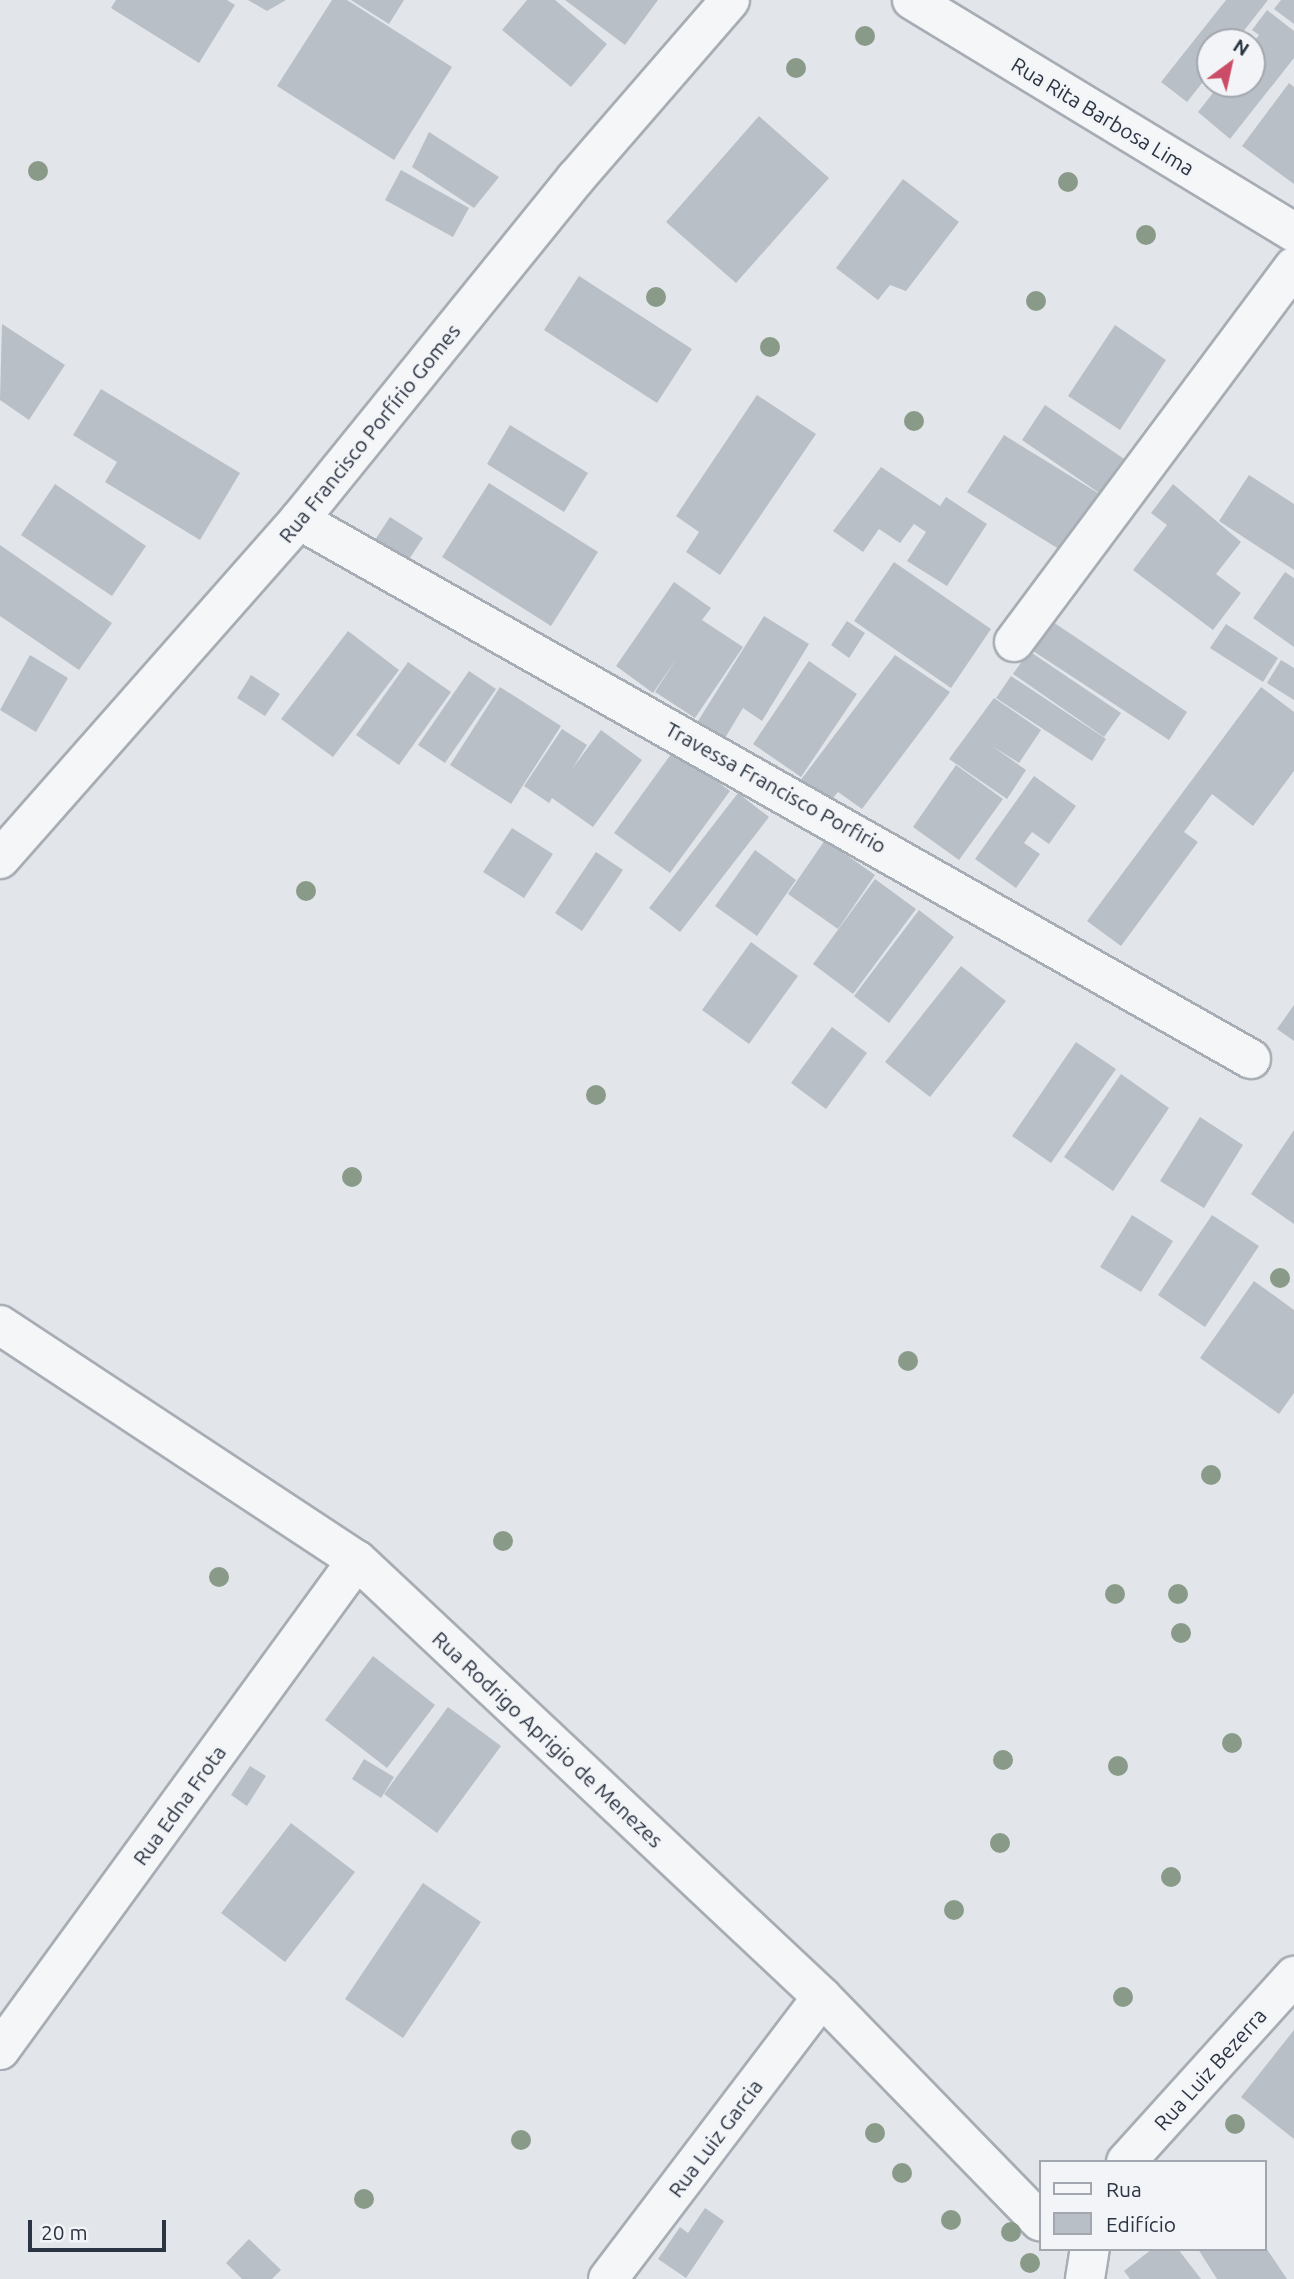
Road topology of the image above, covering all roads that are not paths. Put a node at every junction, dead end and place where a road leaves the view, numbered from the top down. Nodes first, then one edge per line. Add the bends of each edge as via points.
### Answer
1 (730, 0) edge
2 (912, 0) edge
3 (1294, 232) edge
4 (1294, 267) edge
5 (299, 520) junction
6 (1014, 642) dead end
7 (0, 859) edge
8 (1251, 1059) dead end
9 (0, 1325) edge
10 (358, 1560) junction
11 (1294, 1976) edge
12 (822, 1997) junction
13 (0, 2050) edge
14 (1128, 2160) edge
15 (1038, 2219) edge
16 (608, 2279) edge

1 - 5 street, Rua Francisco Porfírio Gomes via 576,178
2 - 3 street, Rua Rita Barbosa Lima
4 - 6 street
5 - 7 street, Rua Francisco Porfírio Gomes
5 - 8 street, Travessa Francisco Porfirio
9 - 10 street, Rua Rodrigo Aprigio de Menezes
10 - 12 street, Rua Rodrigo Aprigio de Menezes
10 - 13 street, Rua Edna Frota
11 - 14 street, Rua Luiz Bezerra
12 - 15 street, Rua Rodrigo Aprigio de Menezes
12 - 16 street, Rua Luiz Garcia

